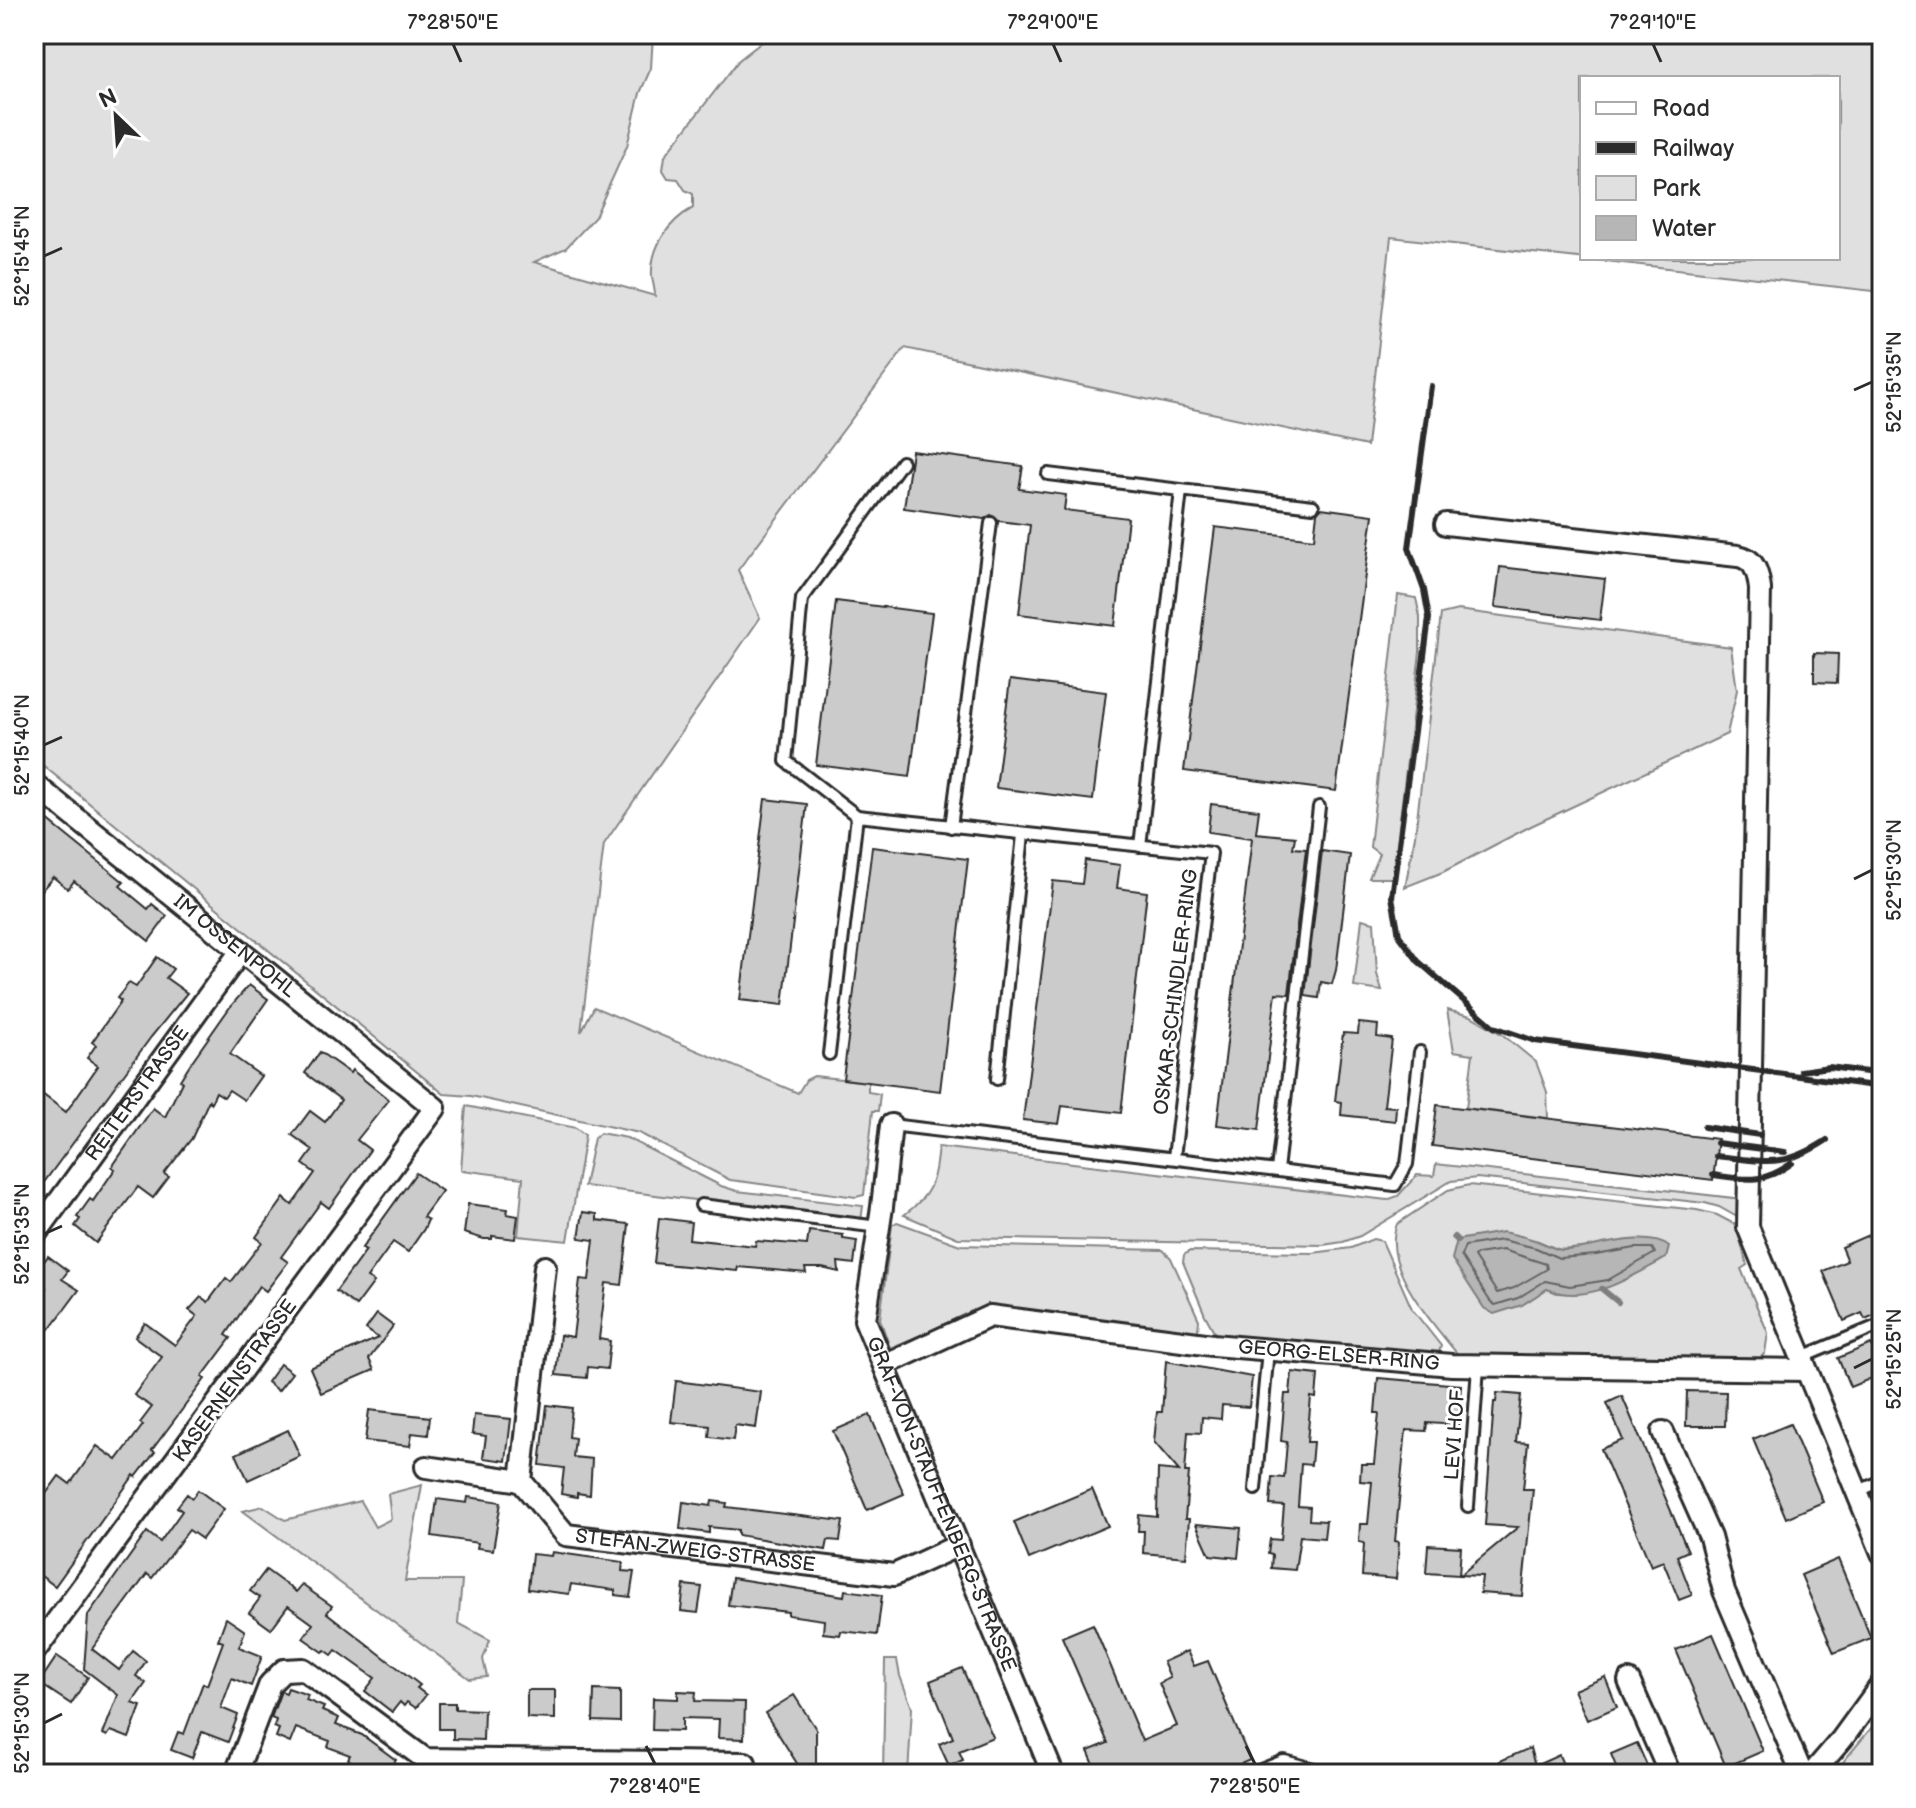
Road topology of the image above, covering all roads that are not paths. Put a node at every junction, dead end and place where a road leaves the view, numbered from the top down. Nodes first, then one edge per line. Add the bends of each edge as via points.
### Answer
1 (902, 462) dead end
2 (1048, 474) dead end
3 (1181, 491) junction
4 (1313, 506) dead end
5 (991, 523) dead end
6 (1446, 524) dead end
7 (36, 790) edge
8 (1319, 807) dead end
9 (857, 816) junction
10 (951, 827) junction
11 (1023, 835) junction
12 (1140, 846) junction
13 (241, 951) junction
14 (1420, 1052) dead end
15 (829, 1054) dead end
16 (997, 1079) dead end
17 (435, 1108) joint
18 (891, 1125) joint
19 (1174, 1157) junction
20 (1277, 1170) junction
21 (701, 1205) dead end
22 (879, 1227) junction
23 (34, 1236) edge
24 (545, 1267) dead end
25 (1882, 1324) edge
26 (1268, 1350) junction
27 (1802, 1364) junction
28 (884, 1365) junction
29 (1478, 1367) junction
30 (1663, 1432) dead end
31 (426, 1467) dead end
32 (521, 1481) junction
33 (1882, 1481) edge
34 (1255, 1489) dead end
35 (1856, 1492) junction
36 (1468, 1506) dead end
37 (959, 1545) junction
38 (1882, 1553) edge
39 (34, 1652) edge
40 (1629, 1681) dead end
41 (1882, 1684) edge
42 (238, 1774) edge
43 (745, 1774) edge
44 (1053, 1774) edge
45 (1264, 1774) edge
46 (1313, 1774) edge
47 (1670, 1774) edge
48 (1802, 1774) edge
49 (1812, 1774) edge

1 - 9 lane via 802,599 786,761
2 - 3 lane
3 - 4 lane
3 - 12 lane
5 - 10 lane
6 - 27 street via 1738,556 1756,567 1760,589 1748,1227
7 - 13 street, IM OSSENPOHL
8 - 20 lane
9 - 10 lane, OSKAR-SCHINDLER-RING
9 - 15 lane
10 - 11 lane, OSKAR-SCHINDLER-RING
11 - 12 lane, OSKAR-SCHINDLER-RING
11 - 16 lane
12 - 19 lane, OSKAR-SCHINDLER-RING via 1211,853
13 - 17 street, IM OSSENPOHL
13 - 23 street, REITERSTRASSE
14 - 20 lane via 1407,1164 1395,1185
17 - 39 street, KASERNENSTRASSE
18 - 19 lane
18 - 22 street, GRAF-VON-STAUFFENBERG-STRASSE
19 - 20 lane
21 - 22 lane
22 - 28 street, GRAF-VON-STAUFFENBERG-STRASSE via 865,1320
24 - 32 street
25 - 27 lane
26 - 28 street, GEORG-ELSER-RING via 990,1316
26 - 29 street, GEORG-ELSER-RING
26 - 34 lane
27 - 29 street, GEORG-ELSER-RING
27 - 35 street
28 - 37 street, GRAF-VON-STAUFFENBERG-STRASSE
29 - 36 lane, LEVI HOF
30 - 48 street via 1710,1537 1724,1591
31 - 32 street
32 - 37 street, STEFAN-ZWEIG-STRASSE via 566,1535 894,1575
33 - 35 lane
35 - 38 street
37 - 44 street, GRAF-VON-STAUFFENBERG-STRASSE
40 - 47 street
41 - 49 street
42 - 43 street via 270,1684 284,1670 303,1669 425,1759 745,1763
45 - 46 street via 1284,1766

